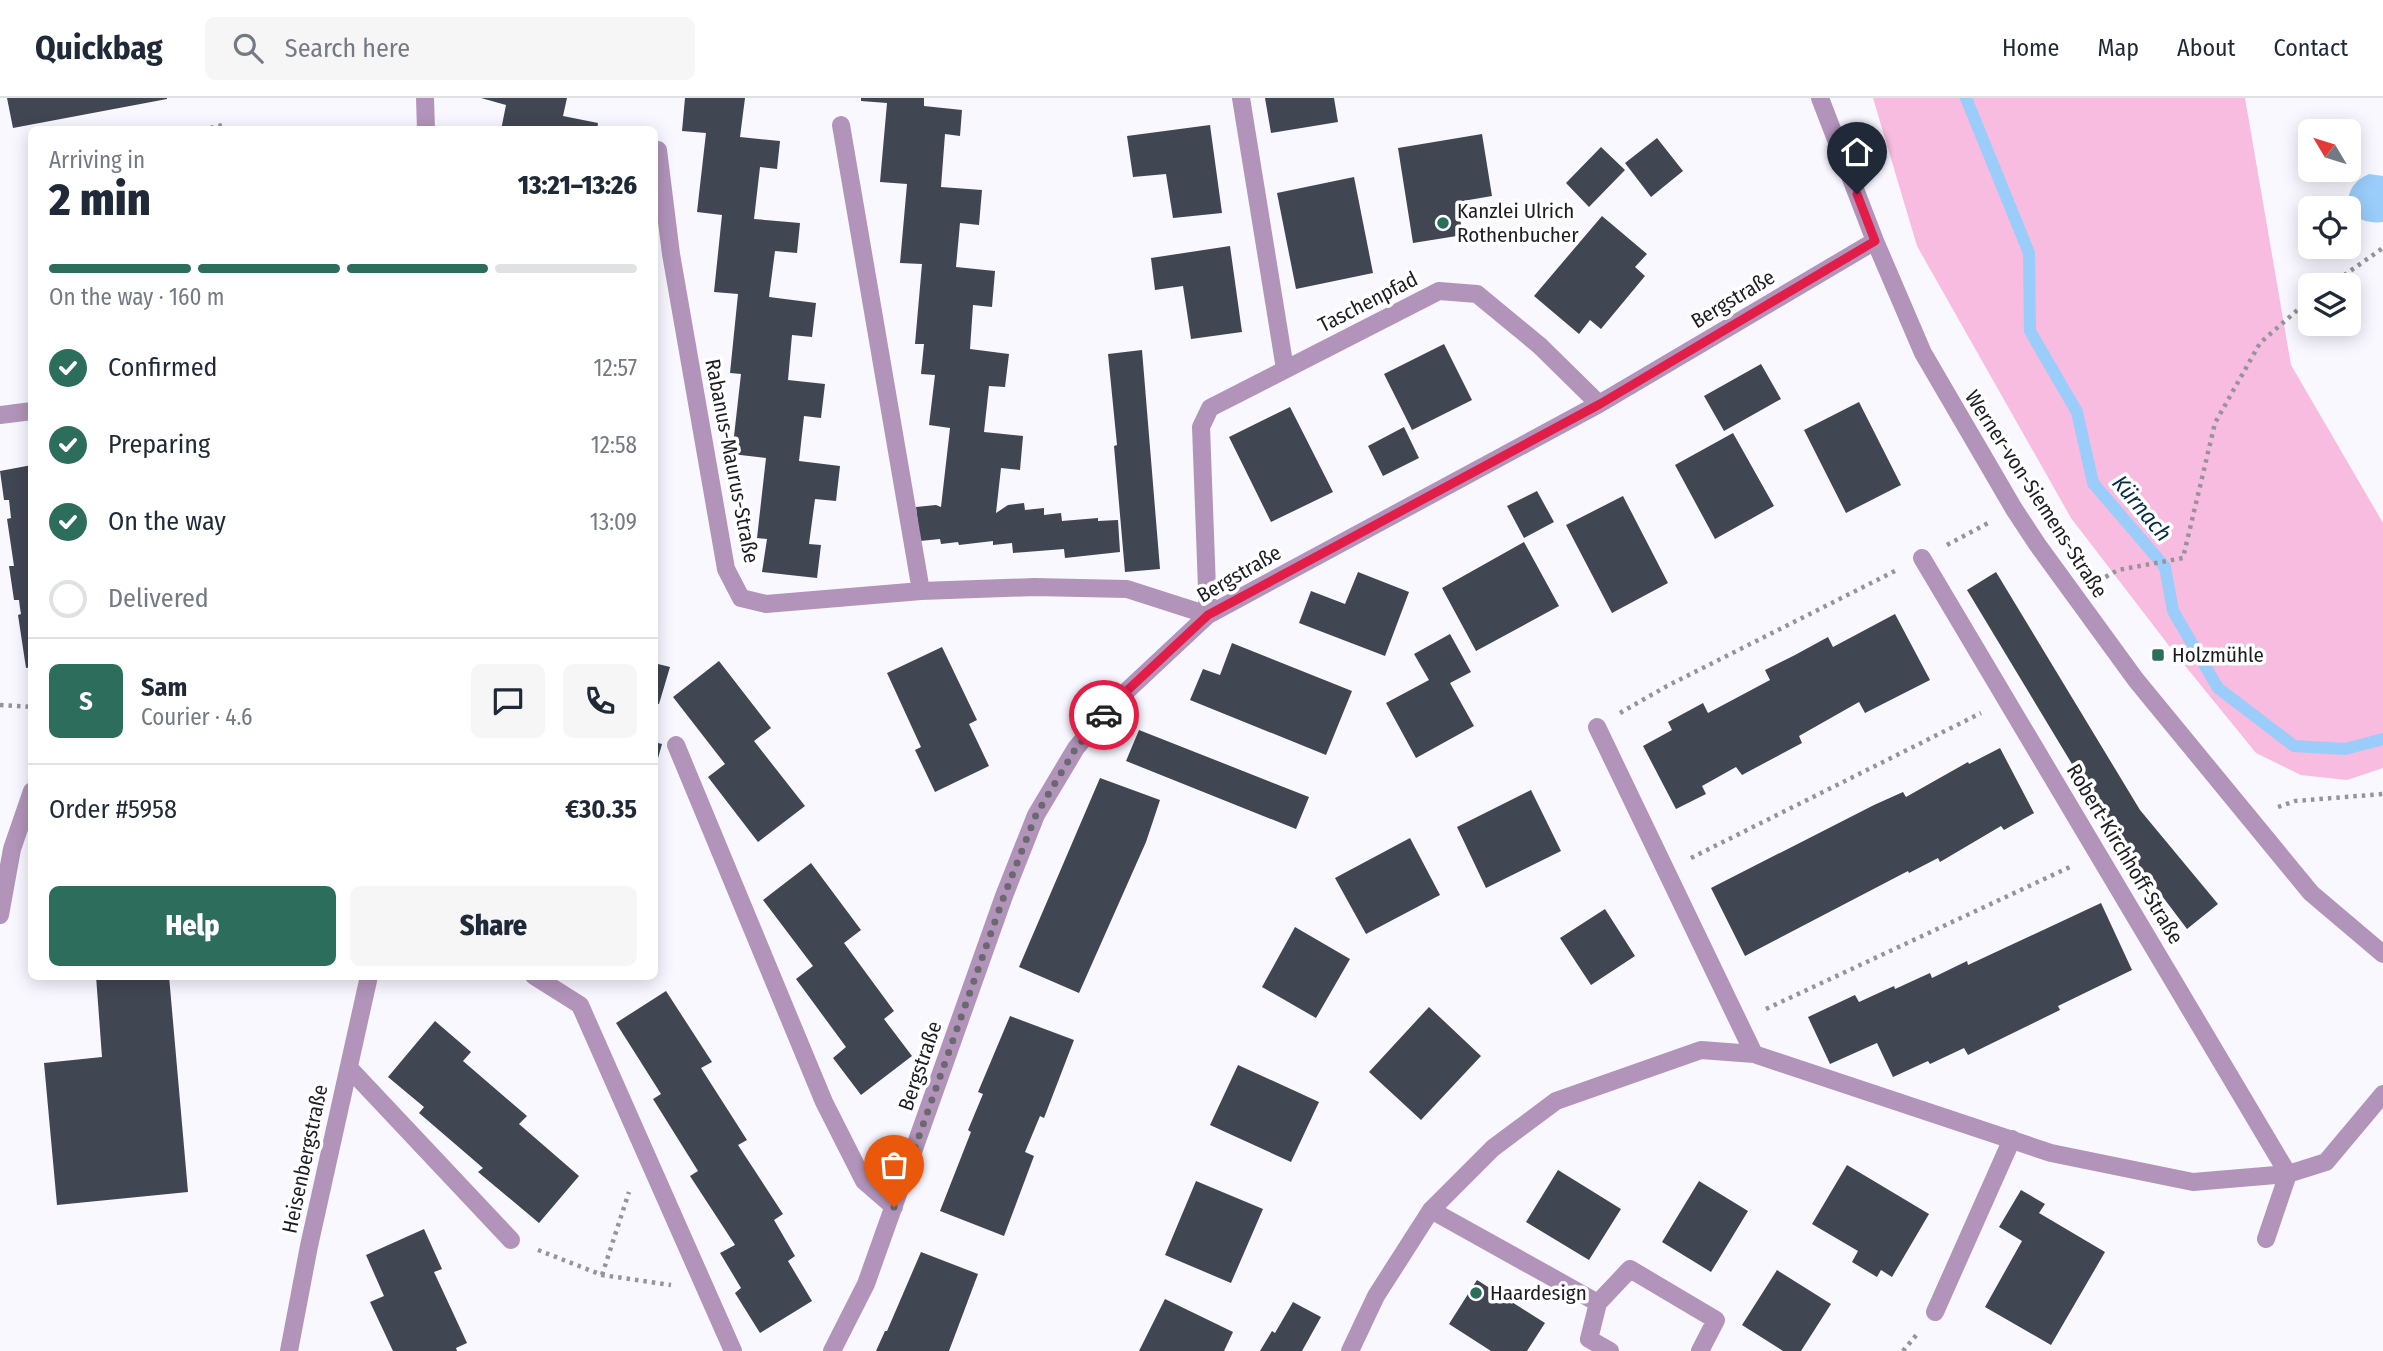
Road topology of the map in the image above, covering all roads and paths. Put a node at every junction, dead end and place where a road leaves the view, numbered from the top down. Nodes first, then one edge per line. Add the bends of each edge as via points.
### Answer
1 (425, 98) edge
2 (1241, 98) edge
3 (1820, 98) edge
4 (841, 125) dead end
5 (426, 126) edge
6 (658, 150) dead end
7 (1875, 241) junction
8 (2383, 248) edge
9 (2347, 273) edge
10 (2298, 310) edge
11 (1285, 369) junction
12 (1600, 404) junction
13 (28, 412) edge
14 (0, 415) edge
15 (2014, 509) junction
16 (1922, 558) junction
17 (2118, 570) dead end
18 (921, 591) junction
19 (1208, 615) junction
20 (2007, 700) junction
21 (0, 705) edge
22 (28, 707) edge
23 (1597, 727) joint
24 (676, 745) dead end
25 (2383, 794) edge
26 (28, 807) edge
27 (2248, 817) junction
28 (2098, 854) junction
29 (1665, 870) junction
30 (0, 915) edge
31 (2383, 954) edge
32 (368, 980) edge
33 (540, 980) edge
34 (1739, 1022) junction
35 (1754, 1054) junction
36 (349, 1068) junction
37 (2383, 1094) edge
38 (2012, 1139) junction
39 (643, 1147) junction
40 (2288, 1174) junction
41 (894, 1207) junction
42 (1431, 1210) junction
43 (2266, 1239) dead end
44 (511, 1240) joint
45 (603, 1275) junction
46 (707, 1290) junction
47 (1598, 1303) junction
48 (1935, 1312) dead end
49 (293, 1347) edge
50 (733, 1351) edge
51 (832, 1351) edge
52 (1350, 1351) edge
53 (1610, 1351) edge
54 (1700, 1351) edge

1 - 5 street
2 - 11 street
3 - 7 street, Werner-von-Siemens-Straße
4 - 18 street
6 - 18 street, Rabanus-Maurus-Straße via 671,254 726,569 741,598 766,604
7 - 12 street, Bergstraße
7 - 15 street, Werner-von-Siemens-Straße via 1923,353
8 - 9 path
10 - 17 path via 2260,343 2215,423 2183,558
11 - 12 street, Taschenpfad via 1439,291 1477,294
11 - 19 street, Taschenpfad via 1210,408 1201,427
12 - 19 street, Bergstraße
13 - 14 street
15 - 16 path
15 - 27 street, Werner-von-Siemens-Straße via 2120,659
16 - 20 street, Robert-Kirchhoff-Straße
16 - 23 path via 1667,685
18 - 19 street, Rabanus-Maurus-Straße via 1127,589
19 - 41 street, Bergstraße via 1116,701 1076,748 1036,815
20 - 28 street, Robert-Kirchhoff-Straße
20 - 29 path
21 - 22 path
23 - 29 street
24 - 41 street via 824,1102 864,1181
25 - 27 path via 2295,801
26 - 30 street via 12,849
27 - 31 street, Werner-von-Siemens-Straße via 2311,893
28 - 34 path
28 - 40 street, Robert-Kirchhoff-Straße
29 - 34 street
32 - 36 street, Heisenbergstraße
33 - 39 street via 580,1005
34 - 35 street
35 - 38 street
35 - 42 street via 1701,1050 1556,1101 1493,1149
36 - 44 street
36 - 49 street, Heisenbergstraße via 309,1246
37 - 40 street via 2326,1163
38 - 40 street via 2051,1153 2193,1182
38 - 48 street
39 - 45 path
39 - 46 street
40 - 43 street
41 - 51 street, Bergstraße via 866,1284
42 - 47 street
42 - 52 street via 1376,1296
44 - 45 path
45 - 46 path
46 - 50 street
47 - 53 street via 1589,1339
47 - 54 street via 1630,1269 1716,1320

